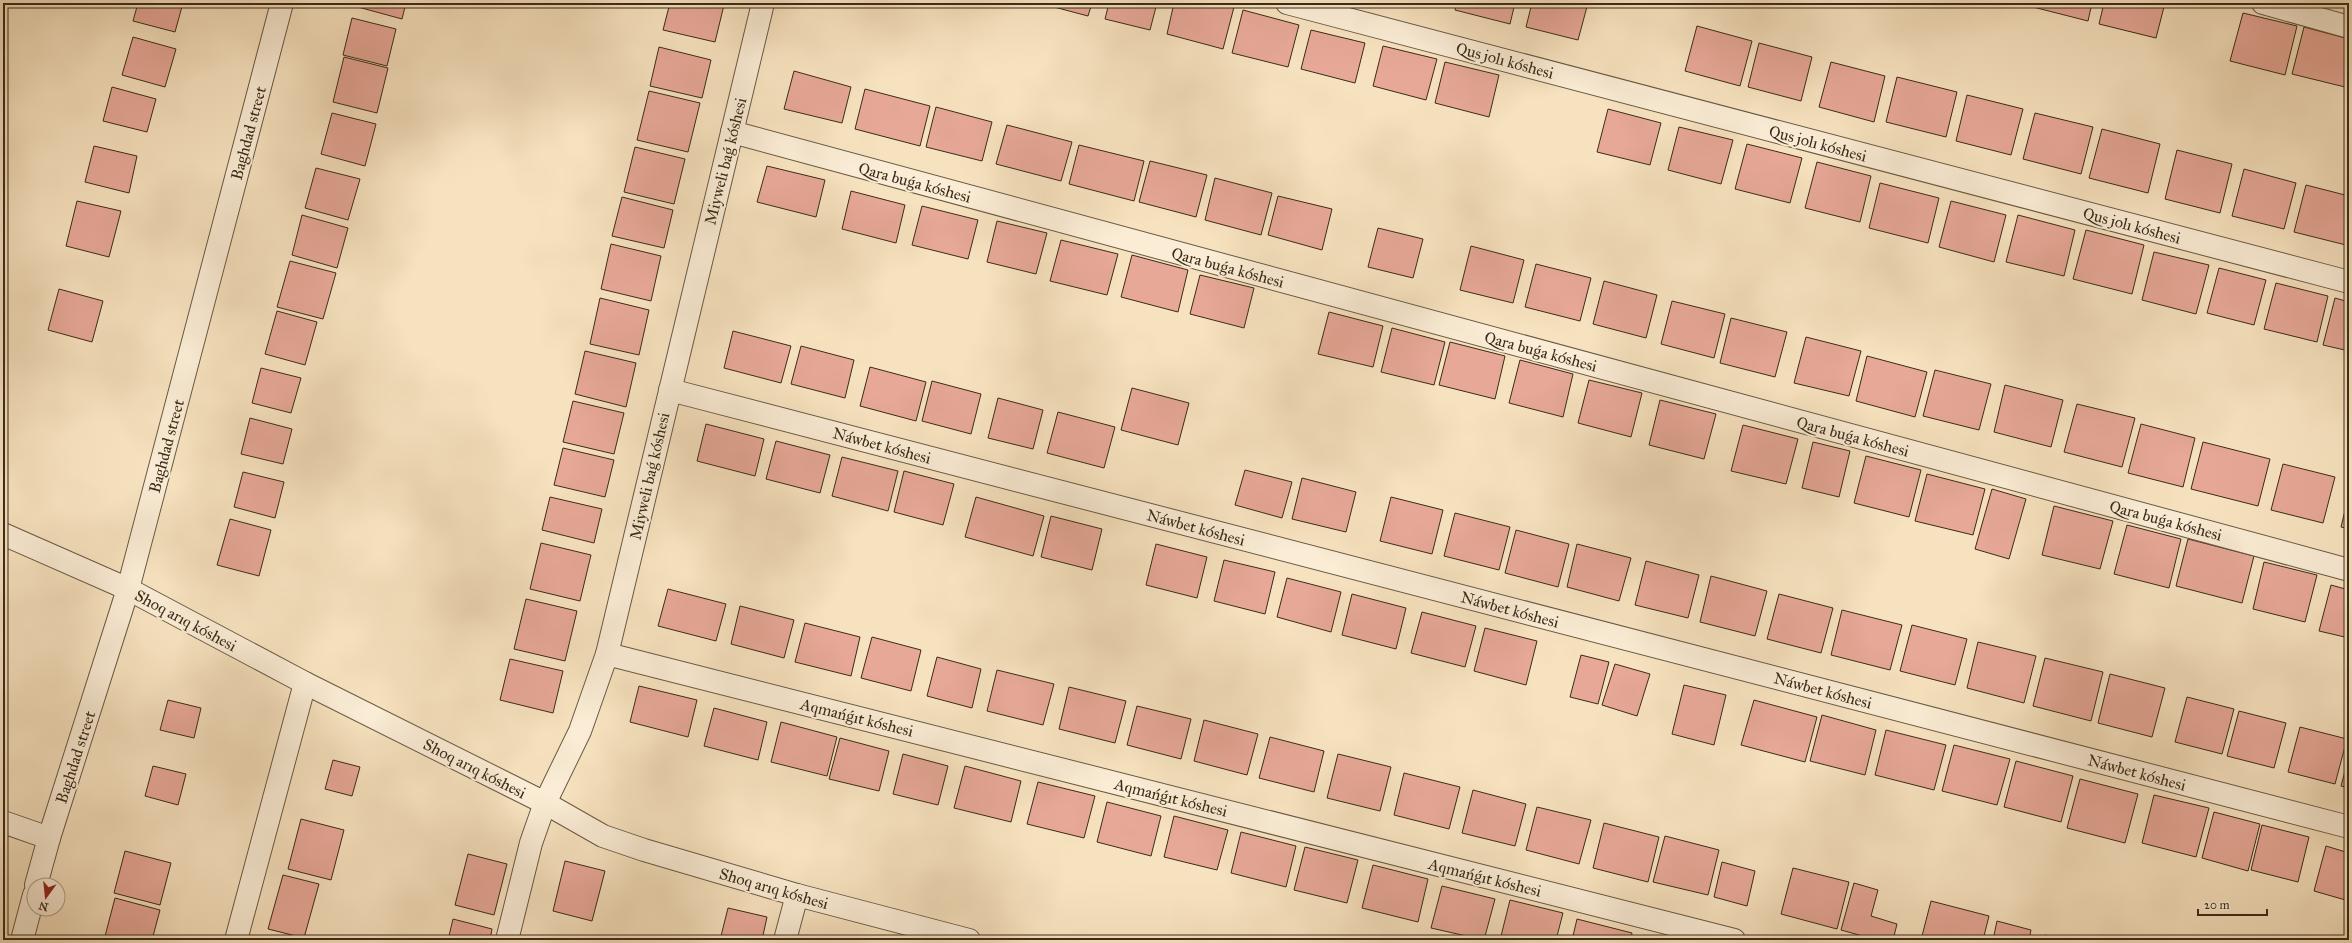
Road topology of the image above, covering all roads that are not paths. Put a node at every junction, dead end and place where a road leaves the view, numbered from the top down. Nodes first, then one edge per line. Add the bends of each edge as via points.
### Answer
1 (282, 3) edge
2 (763, 3) edge
3 (1288, 3) edge
4 (2263, 3) edge
5 (2349, 27) edge
6 (732, 132) junction
7 (2349, 282) edge
8 (670, 390) junction
9 (3, 534) edge
10 (2349, 570) edge
11 (128, 589) junction
12 (607, 654) junction
13 (304, 682) junction
14 (545, 803) junction
15 (3, 822) edge
16 (2349, 827) edge
17 (49, 838) junction
18 (38, 877) edge
19 (797, 895) junction
20 (28, 917) edge
21 (22, 940) edge
22 (236, 940) edge
23 (507, 940) edge
24 (785, 940) edge
25 (969, 940) edge
26 (1734, 940) edge

1 - 11 street, Baghdad street
2 - 6 street, Miyweli baǵ kóshesi
3 - 7 street, Qus jolı kóshesi
4 - 5 street
6 - 8 street, Miyweli baǵ kóshesi
6 - 10 street, Qara buǵa kóshesi
8 - 12 street, Miyweli baǵ kóshesi
8 - 16 street, Náwbet kóshesi
9 - 11 street, Shoq arıq kóshesi
11 - 13 street, Shoq arıq kóshesi
11 - 17 street, Baghdad street
12 - 14 street, Miyweli baǵ kóshesi via 580,731
12 - 26 street, Aqmańǵıt kóshesi
13 - 14 street, Shoq arıq kóshesi
13 - 22 street
14 - 19 street, Shoq arıq kóshesi via 602,836
14 - 23 street, Miyweli baǵ kóshesi via 531,844
15 - 17 street
17 - 18 street, Baghdad street
19 - 24 street
19 - 25 street, Shoq arıq kóshesi
20 - 21 street

